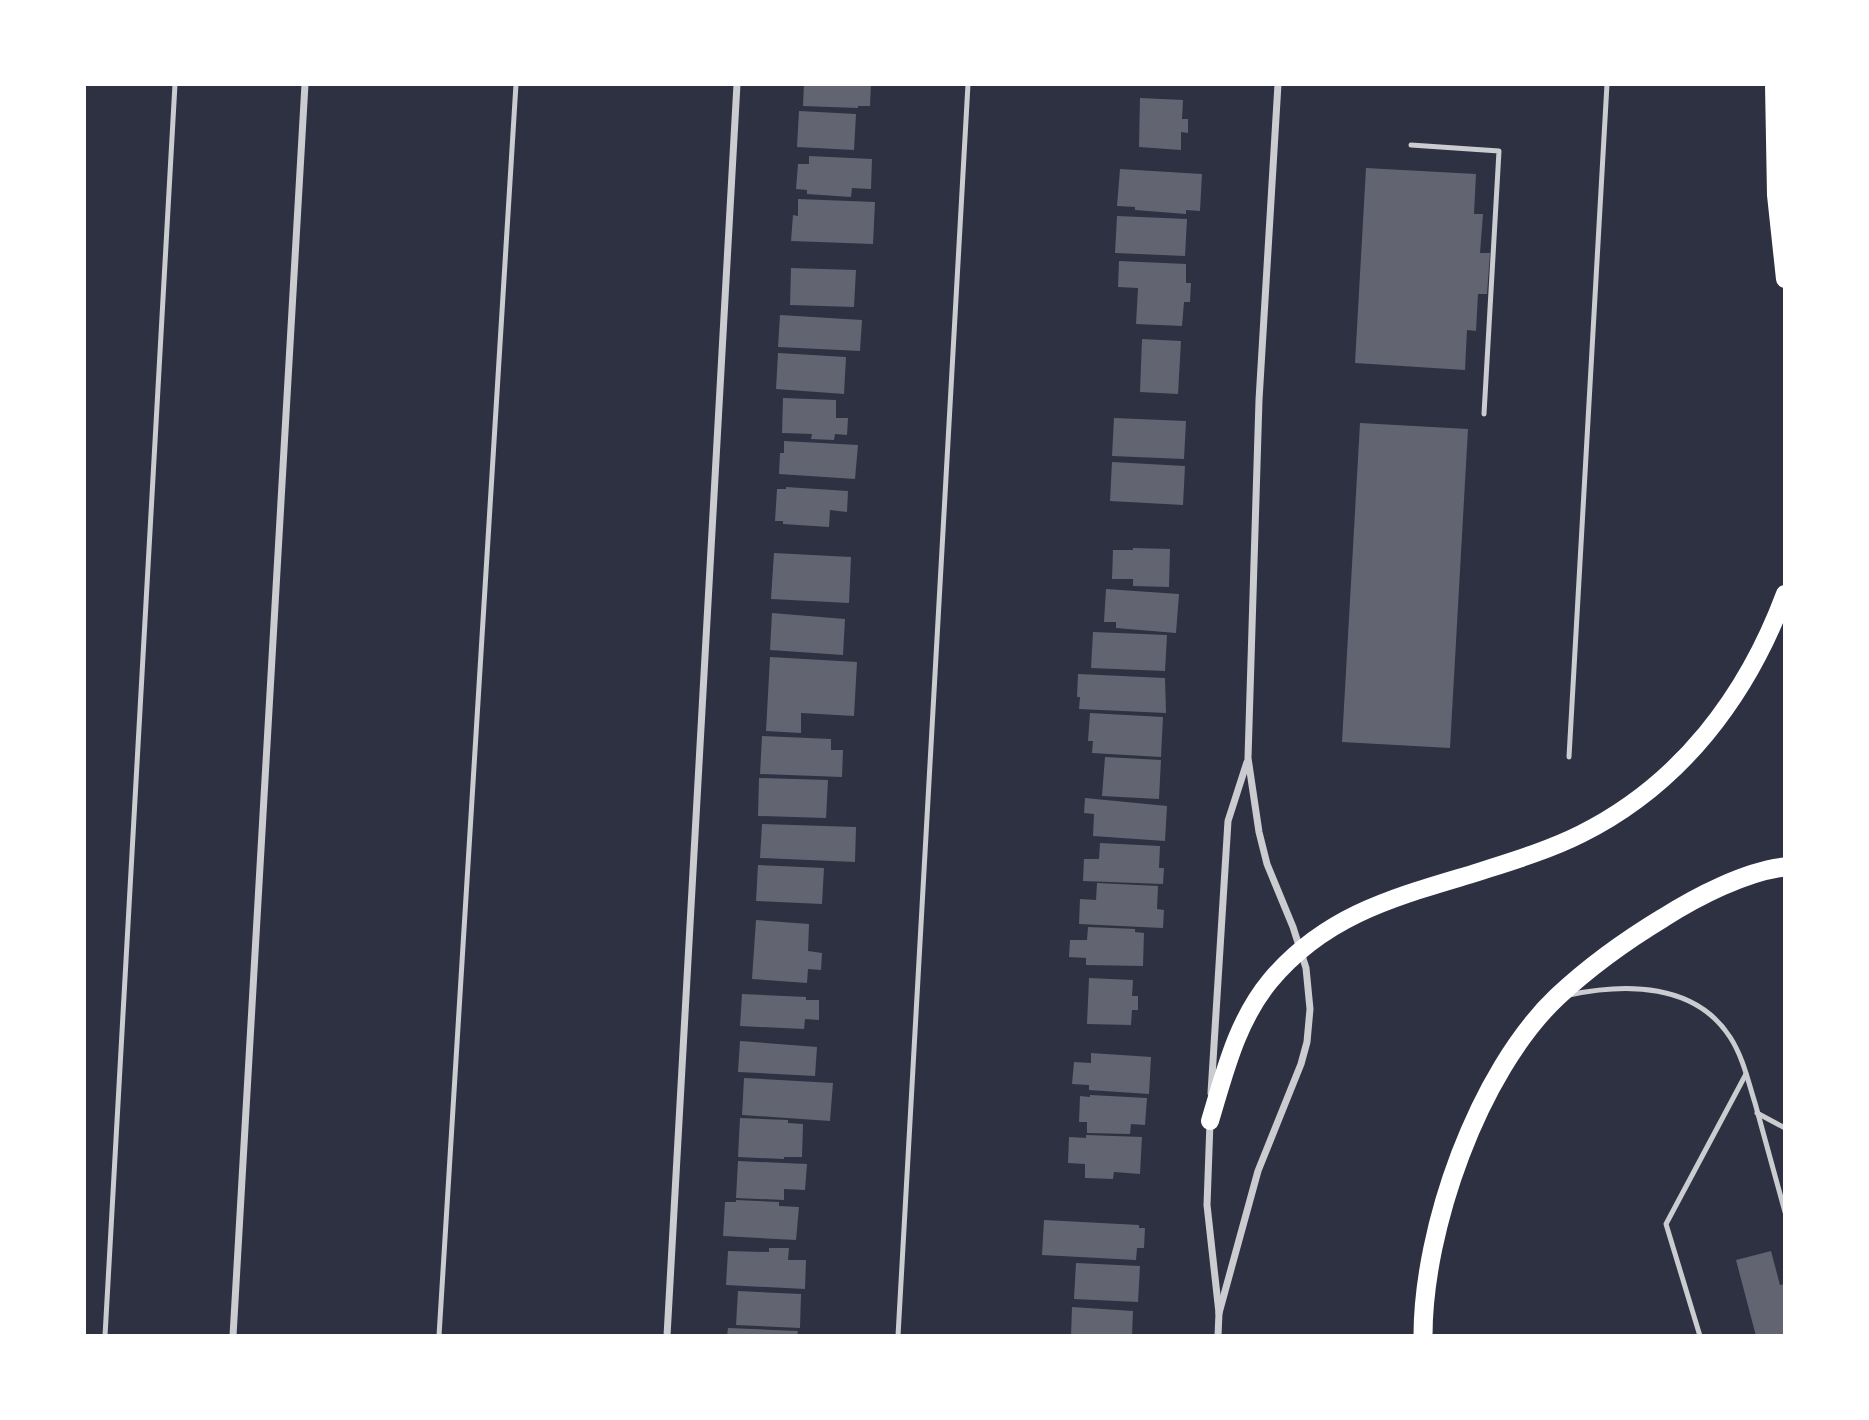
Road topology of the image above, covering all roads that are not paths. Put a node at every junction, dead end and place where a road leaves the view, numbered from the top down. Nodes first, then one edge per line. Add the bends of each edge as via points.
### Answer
1 (175, 84) edge
2 (305, 84) edge
3 (516, 84) edge
4 (737, 84) edge
5 (968, 84) edge
6 (1278, 84) edge
7 (1607, 84) edge
8 (1774, 84) edge
9 (1411, 145) dead end
10 (1785, 279) edge
11 (1484, 414) dead end
12 (1785, 594) edge
13 (1569, 757) dead end
14 (1248, 758) junction
15 (1785, 867) edge
16 (1300, 951) junction
17 (1556, 998) junction
18 (1746, 1074) junction
19 (1757, 1113) junction
20 (1210, 1121) junction
21 (1785, 1128) edge
22 (1785, 1212) edge
23 (1219, 1313) junction
24 (105, 1336) edge
25 (233, 1336) edge
26 (439, 1336) edge
27 (667, 1336) edge
28 (898, 1336) edge
29 (1217, 1336) edge
30 (1423, 1336) edge
31 (1700, 1336) edge

1 - 24 lane
2 - 25 street
3 - 26 lane
4 - 27 street
5 - 28 lane
6 - 14 street via 1259,400
7 - 13 lane
8 - 10 main road via 1776,195
9 - 11 lane via 1499,152
12 - 16 main road via 1752,669 1717,722 1678,766 1634,803 1551,847 1371,907
14 - 16 street via 1267,864
14 - 20 street via 1228,821
15 - 17 highway via 1696,898 1630,938
16 - 20 main road via 1271,980 1251,1010 1231,1049
16 - 23 street via 1311,996 1307,1042 1258,1171
17 - 18 lane via 1634,988 1666,992 1696,1005 1723,1027
17 - 30 highway via 1513,1052 1468,1136 1436,1231
18 - 19 lane
18 - 31 lane via 1666,1224
19 - 21 lane
19 - 22 lane
20 - 23 street via 1207,1205
23 - 29 street

